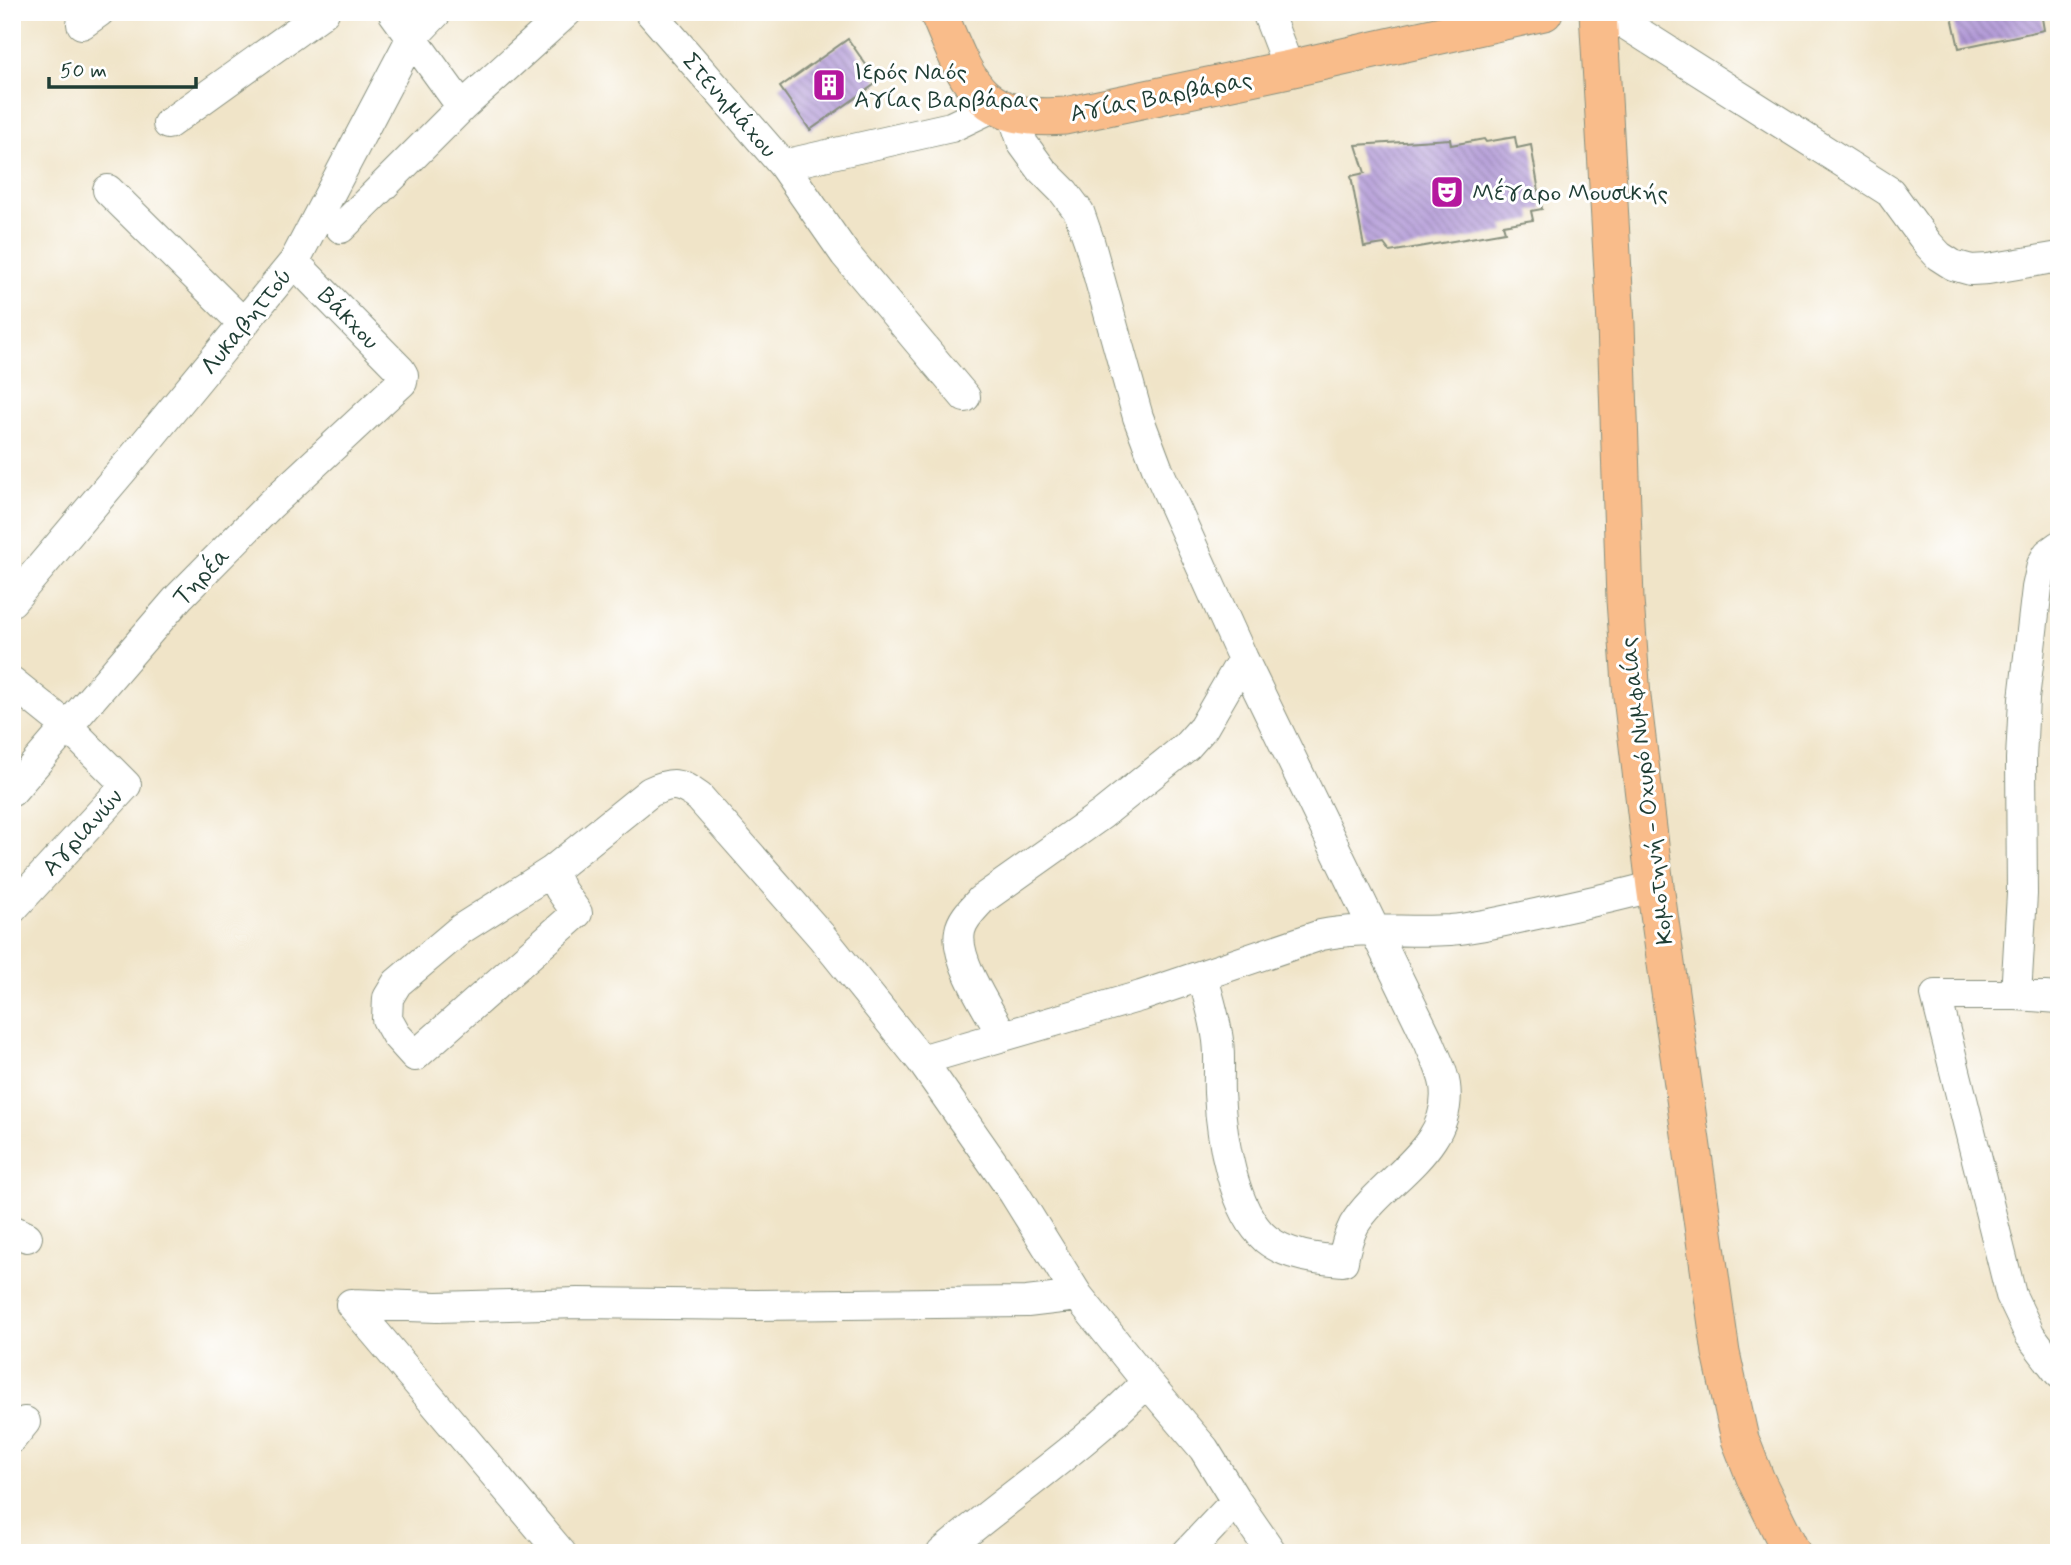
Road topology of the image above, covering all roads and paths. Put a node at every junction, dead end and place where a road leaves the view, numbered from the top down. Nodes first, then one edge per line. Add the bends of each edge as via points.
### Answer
1 (324, 12) edge
2 (393, 12) edge
3 (437, 12) edge
4 (567, 12) edge
5 (650, 12) edge
6 (938, 12) edge
7 (1267, 12) edge
8 (1544, 12) edge
9 (1598, 12) edge
10 (1611, 12) edge
11 (411, 39) junction
12 (1289, 69) junction
13 (462, 107) junction
14 (1004, 110) junction
15 (168, 124) dead end
16 (783, 165) junction
17 (108, 190) dead end
18 (341, 228) dead end
19 (2059, 257) edge
20 (294, 262) junction
21 (244, 324) junction
22 (403, 376) joint
23 (965, 397) dead end
24 (2059, 545) edge
25 (12, 601) edge
26 (1243, 659) junction
27 (12, 682) edge
28 (68, 727) junction
29 (12, 791) edge
30 (551, 871) junction
31 (1655, 886) junction
32 (12, 909) edge
33 (1374, 929) junction
34 (1203, 977) junction
35 (2016, 995) junction
36 (2059, 998) edge
37 (1003, 1036) junction
38 (921, 1060) junction
39 (1078, 1296) junction
40 (2059, 1373) edge
41 (1147, 1382) junction
42 (1236, 1501) junction
43 (561, 1553) edge
44 (942, 1553) edge
45 (1187, 1553) edge
46 (1272, 1553) edge
47 (1792, 1553) edge

1 - 15 street
2 - 11 street
3 - 11 street, Λυκαβηττού
4 - 13 street
5 - 16 street, Στενημάχου
6 - 14 main road via 962,67 981,96
7 - 12 street
8 - 12 main road, Αγίας Βαρβάρας
9 - 31 main road, Κομοτηνή - Οχυρό Νυμφαίας via 1626,614
10 - 19 street via 1890,192 1934,250 1953,265 1988,269
11 - 13 street
11 - 20 street, Λυκαβηττού
12 - 14 main road, Αγίας Βαρβάρας via 1065,116 1038,118
13 - 18 street
14 - 16 street via 951,127
14 - 26 street via 1023,144 1079,212 1138,417
16 - 23 street via 845,254
17 - 21 street
20 - 21 street, Λυκαβηττού
20 - 22 street, Βάκχου
21 - 25 street, Λυκαβηττού
22 - 28 street, Τηρέα via 398,387 179,597
24 - 35 street via 2042,565 2024,699
26 - 33 street
26 - 37 street via 1214,711 1187,746 968,914 960,931 961,951
27 - 28 street
28 - 29 street, Τηρέα
28 - 32 street, Αγριανών via 126,785
30 - 30 street via 461,929 397,983 388,998 387,1019 415,1056 577,913
30 - 38 street via 650,792 666,785 684,785 822,937
31 - 33 street via 1493,924 1414,932
31 - 47 main road, Κομοτηνή - Οχυρό Νυμφαίας via 1729,1395 1756,1480
33 - 34 street via 1321,935
33 - 34 street via 1439,1064 1445,1099 1428,1145 1355,1224 1343,1261 1293,1253 1267,1239 1250,1219 1238,1193 1221,1121 1218,1036
34 - 37 street
35 - 36 street
35 - 40 street via 1936,995 2011,1295 2030,1335
37 - 38 street
38 - 39 street via 1014,1193
39 - 41 street
39 - 43 street via 1027,1302 756,1306 351,1304
41 - 42 street via 1204,1449
41 - 44 street via 1095,1432
42 - 45 street
42 - 46 street

